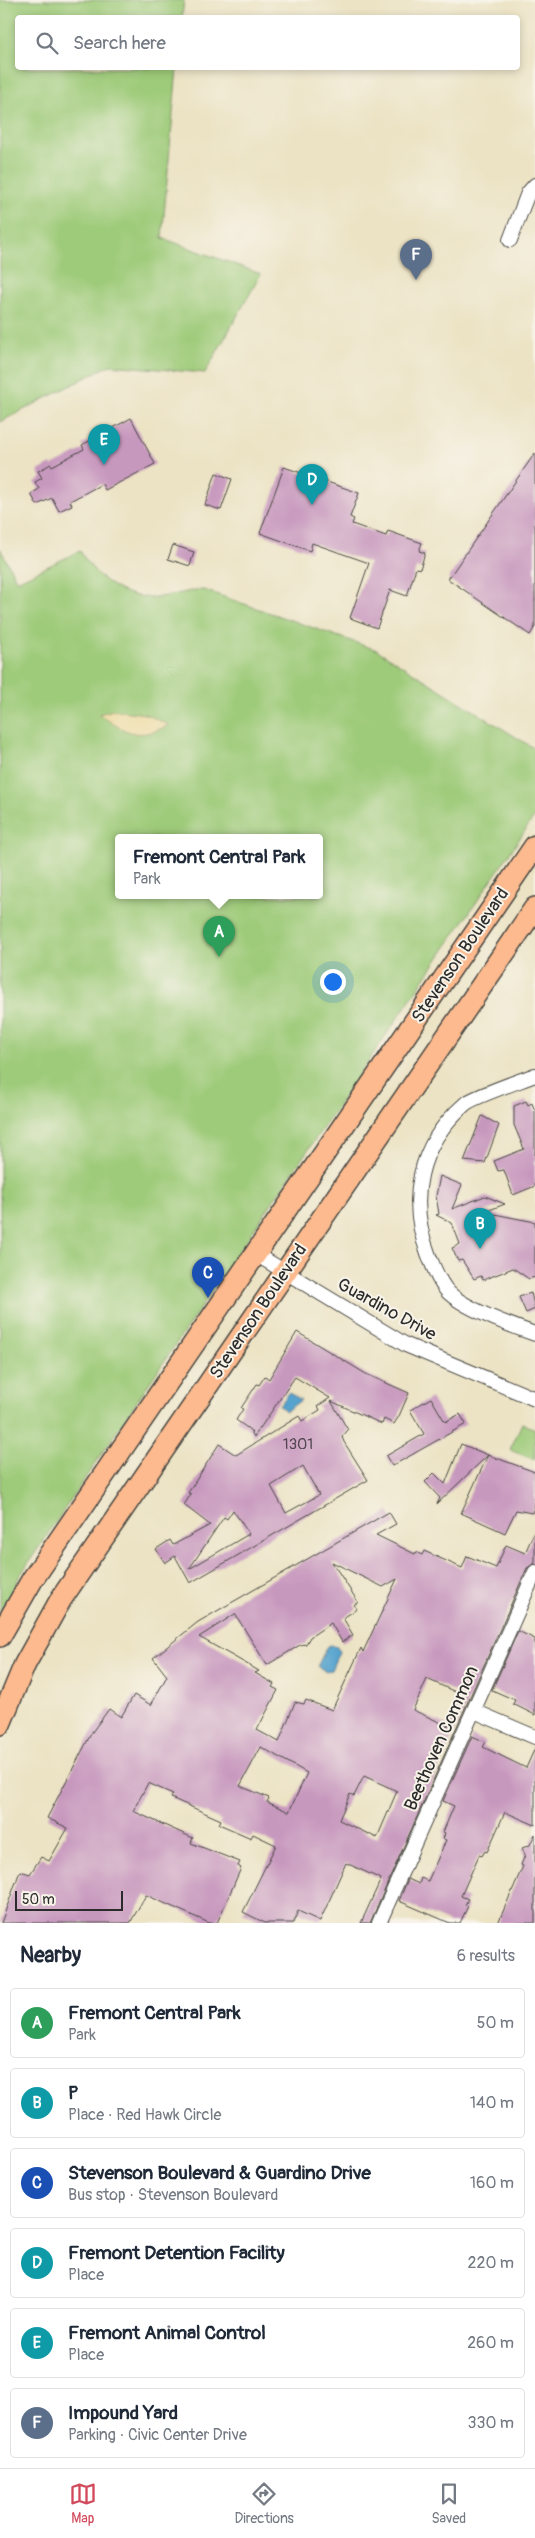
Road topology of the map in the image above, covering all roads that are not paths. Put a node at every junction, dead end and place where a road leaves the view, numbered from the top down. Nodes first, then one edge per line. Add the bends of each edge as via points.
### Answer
1 (535, 186) edge
2 (510, 240) dead end
3 (535, 846) edge
4 (535, 908) edge
5 (535, 1075) edge
6 (254, 1252) junction
7 (284, 1272) junction
8 (535, 1334) edge
9 (535, 1399) edge
10 (535, 1572) edge
11 (0, 1636) edge
12 (474, 1711) junction
13 (0, 1724) edge
14 (535, 1737) edge
15 (384, 1922) edge

1 - 2 street via 528,193
3 - 6 main road, Stevenson Boulevard
4 - 7 main road, Stevenson Boulevard
5 - 8 street via 466,1103 432,1143 421,1172 418,1218 433,1264 449,1292 464,1303
6 - 7 street, Guardino Drive
6 - 11 main road, Stevenson Boulevard via 32,1580
7 - 9 street, Guardino Drive via 406,1345
7 - 13 main road, Stevenson Boulevard via 62,1599 24,1664
10 - 12 street, Beethoven Common
12 - 14 street
12 - 15 street, Beethoven Common

